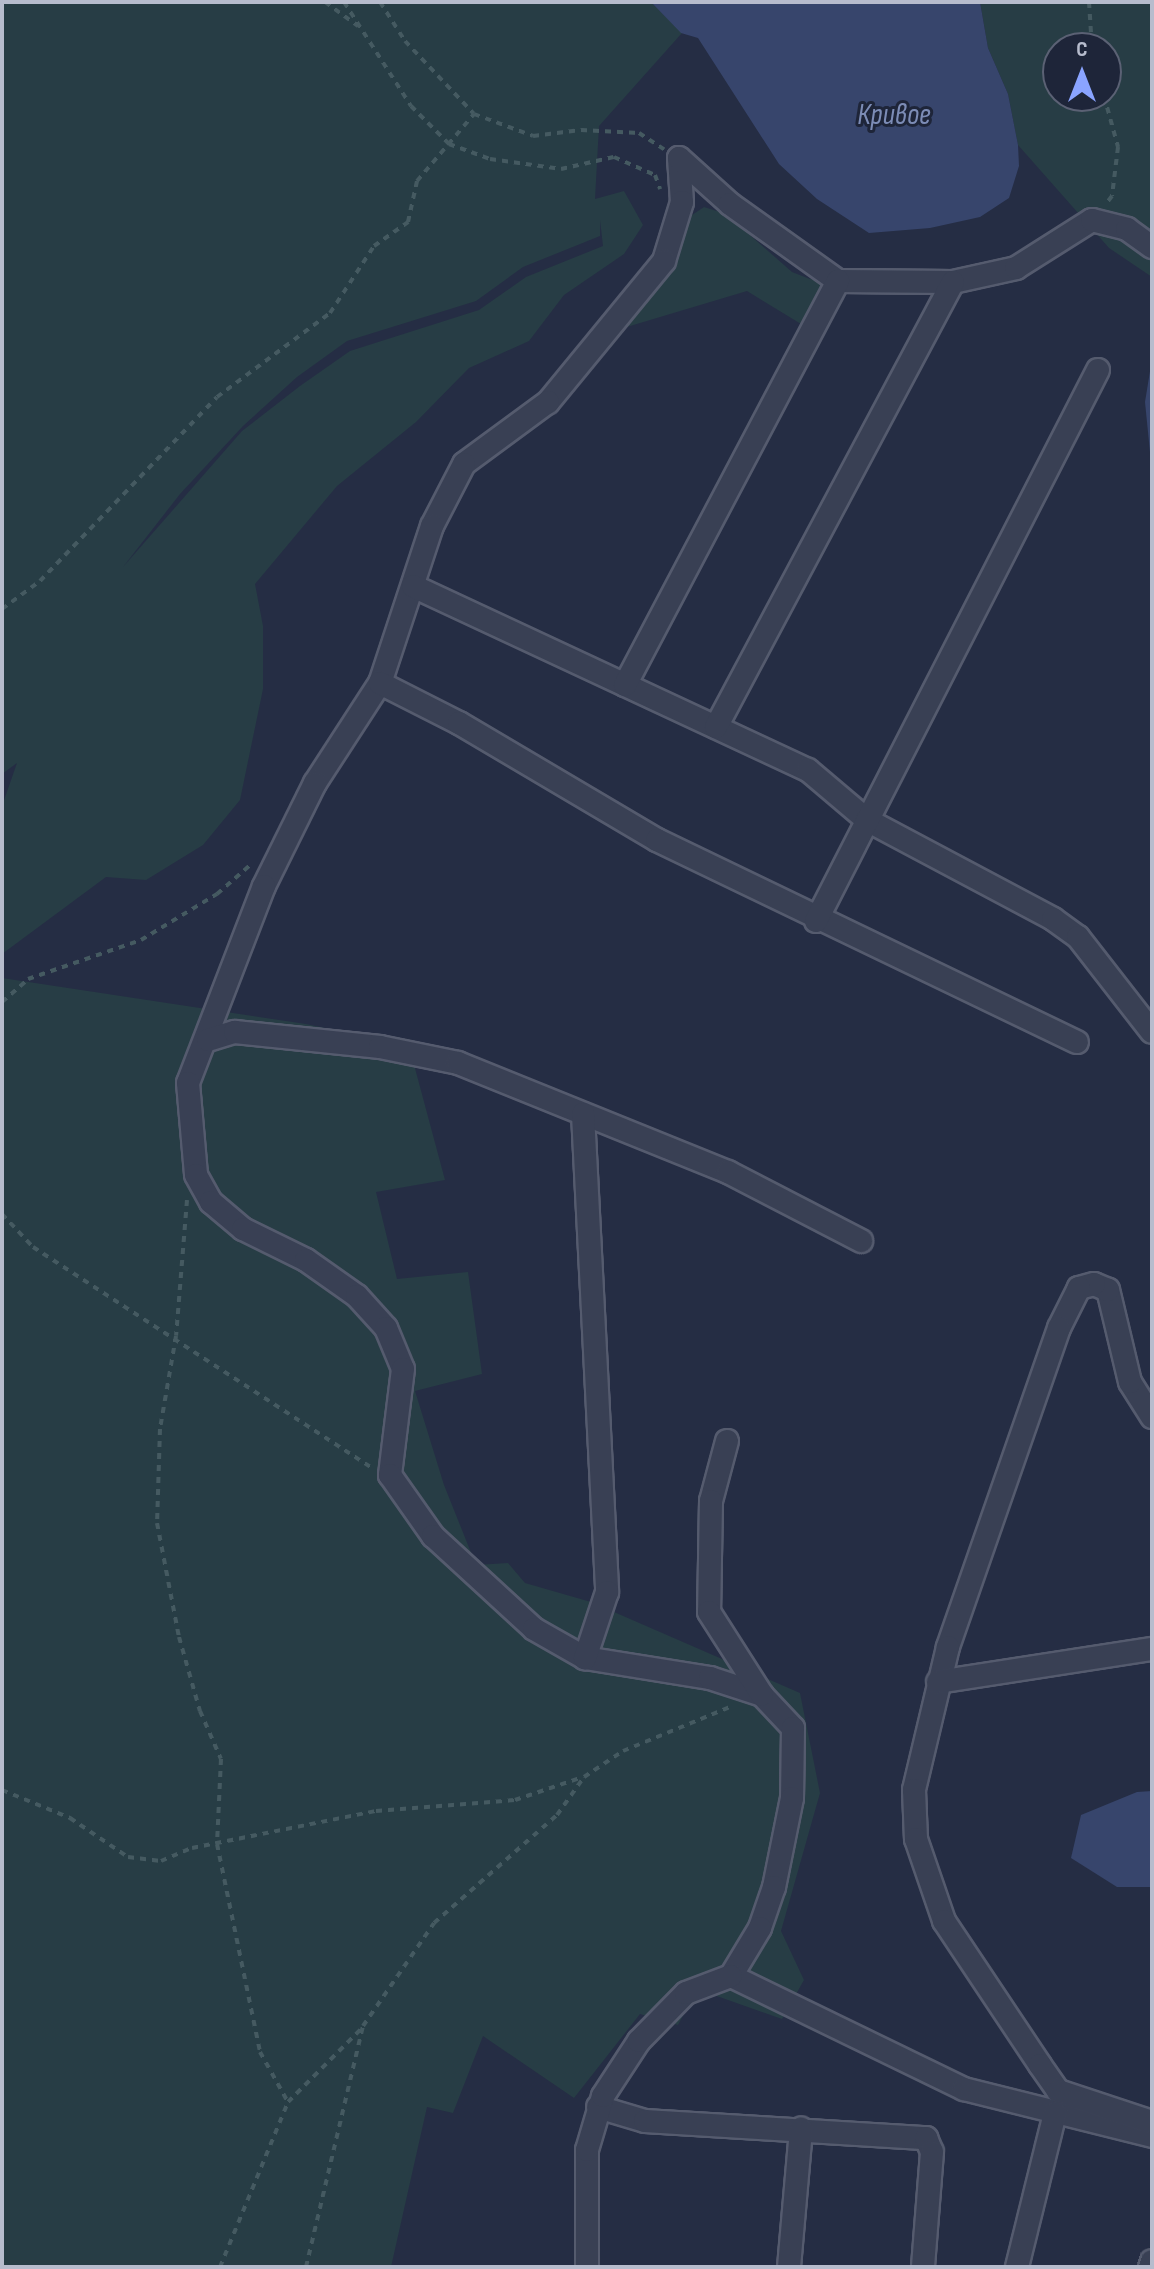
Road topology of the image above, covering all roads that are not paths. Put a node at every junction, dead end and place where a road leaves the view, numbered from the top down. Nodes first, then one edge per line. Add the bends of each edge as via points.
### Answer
1 (1152, 247) edge
2 (838, 281) junction
3 (953, 282) junction
4 (1098, 370) dead end
5 (413, 586) junction
6 (380, 683) junction
7 (625, 685) junction
8 (716, 727) junction
9 (867, 820) junction
10 (816, 921) junction
11 (1152, 1032) edge
12 (208, 1040) junction
13 (1077, 1042) dead end
14 (583, 1114) junction
15 (861, 1241) dead end
16 (1152, 1417) edge
17 (727, 1441) dead end
18 (1152, 1649) edge
19 (585, 1658) junction
20 (938, 1682) junction
21 (762, 1695) junction
22 (731, 1976) junction
23 (598, 2107) junction
24 (1055, 2113) junction
25 (1152, 2122) edge
26 (801, 2129) junction
27 (1152, 2136) edge
28 (587, 2267) edge
29 (789, 2267) edge
30 (923, 2267) edge
31 (1017, 2267) edge

1 - 3 street via 1127,229 1092,220 1016,268
2 - 3 street
2 - 5 street via 730,204 679,158 682,202 664,261 548,402 464,464 432,526
2 - 7 street
3 - 8 street
4 - 9 street
5 - 6 street
5 - 7 street
6 - 10 street via 459,723 657,840
6 - 12 street via 315,783 264,886
7 - 8 street
8 - 9 street via 808,770
9 - 10 street
9 - 11 street via 1078,937
10 - 13 street
12 - 14 street via 235,1032 380,1047 458,1063
12 - 19 street via 188,1083 196,1175 211,1202 243,1229 306,1260 357,1296 386,1328 403,1369 390,1475 433,1536 534,1629
14 - 15 street via 728,1172
14 - 19 street via 607,1592
16 - 20 street via 1130,1382 1108,1290 1094,1284 1079,1288 1059,1328
17 - 21 street via 711,1501 709,1612
18 - 20 street
19 - 21 street via 710,1678
20 - 25 street via 914,1790 916,1839 944,1921 1058,2091
21 - 22 street via 793,1728 792,1798 760,1928
22 - 23 street via 686,1993 639,2041 611,2078
22 - 24 street via 964,2089
23 - 26 street via 645,2121
23 - 28 street via 587,2150
24 - 27 street
24 - 31 street
26 - 29 street
26 - 30 street via 919,2135 931,2143

